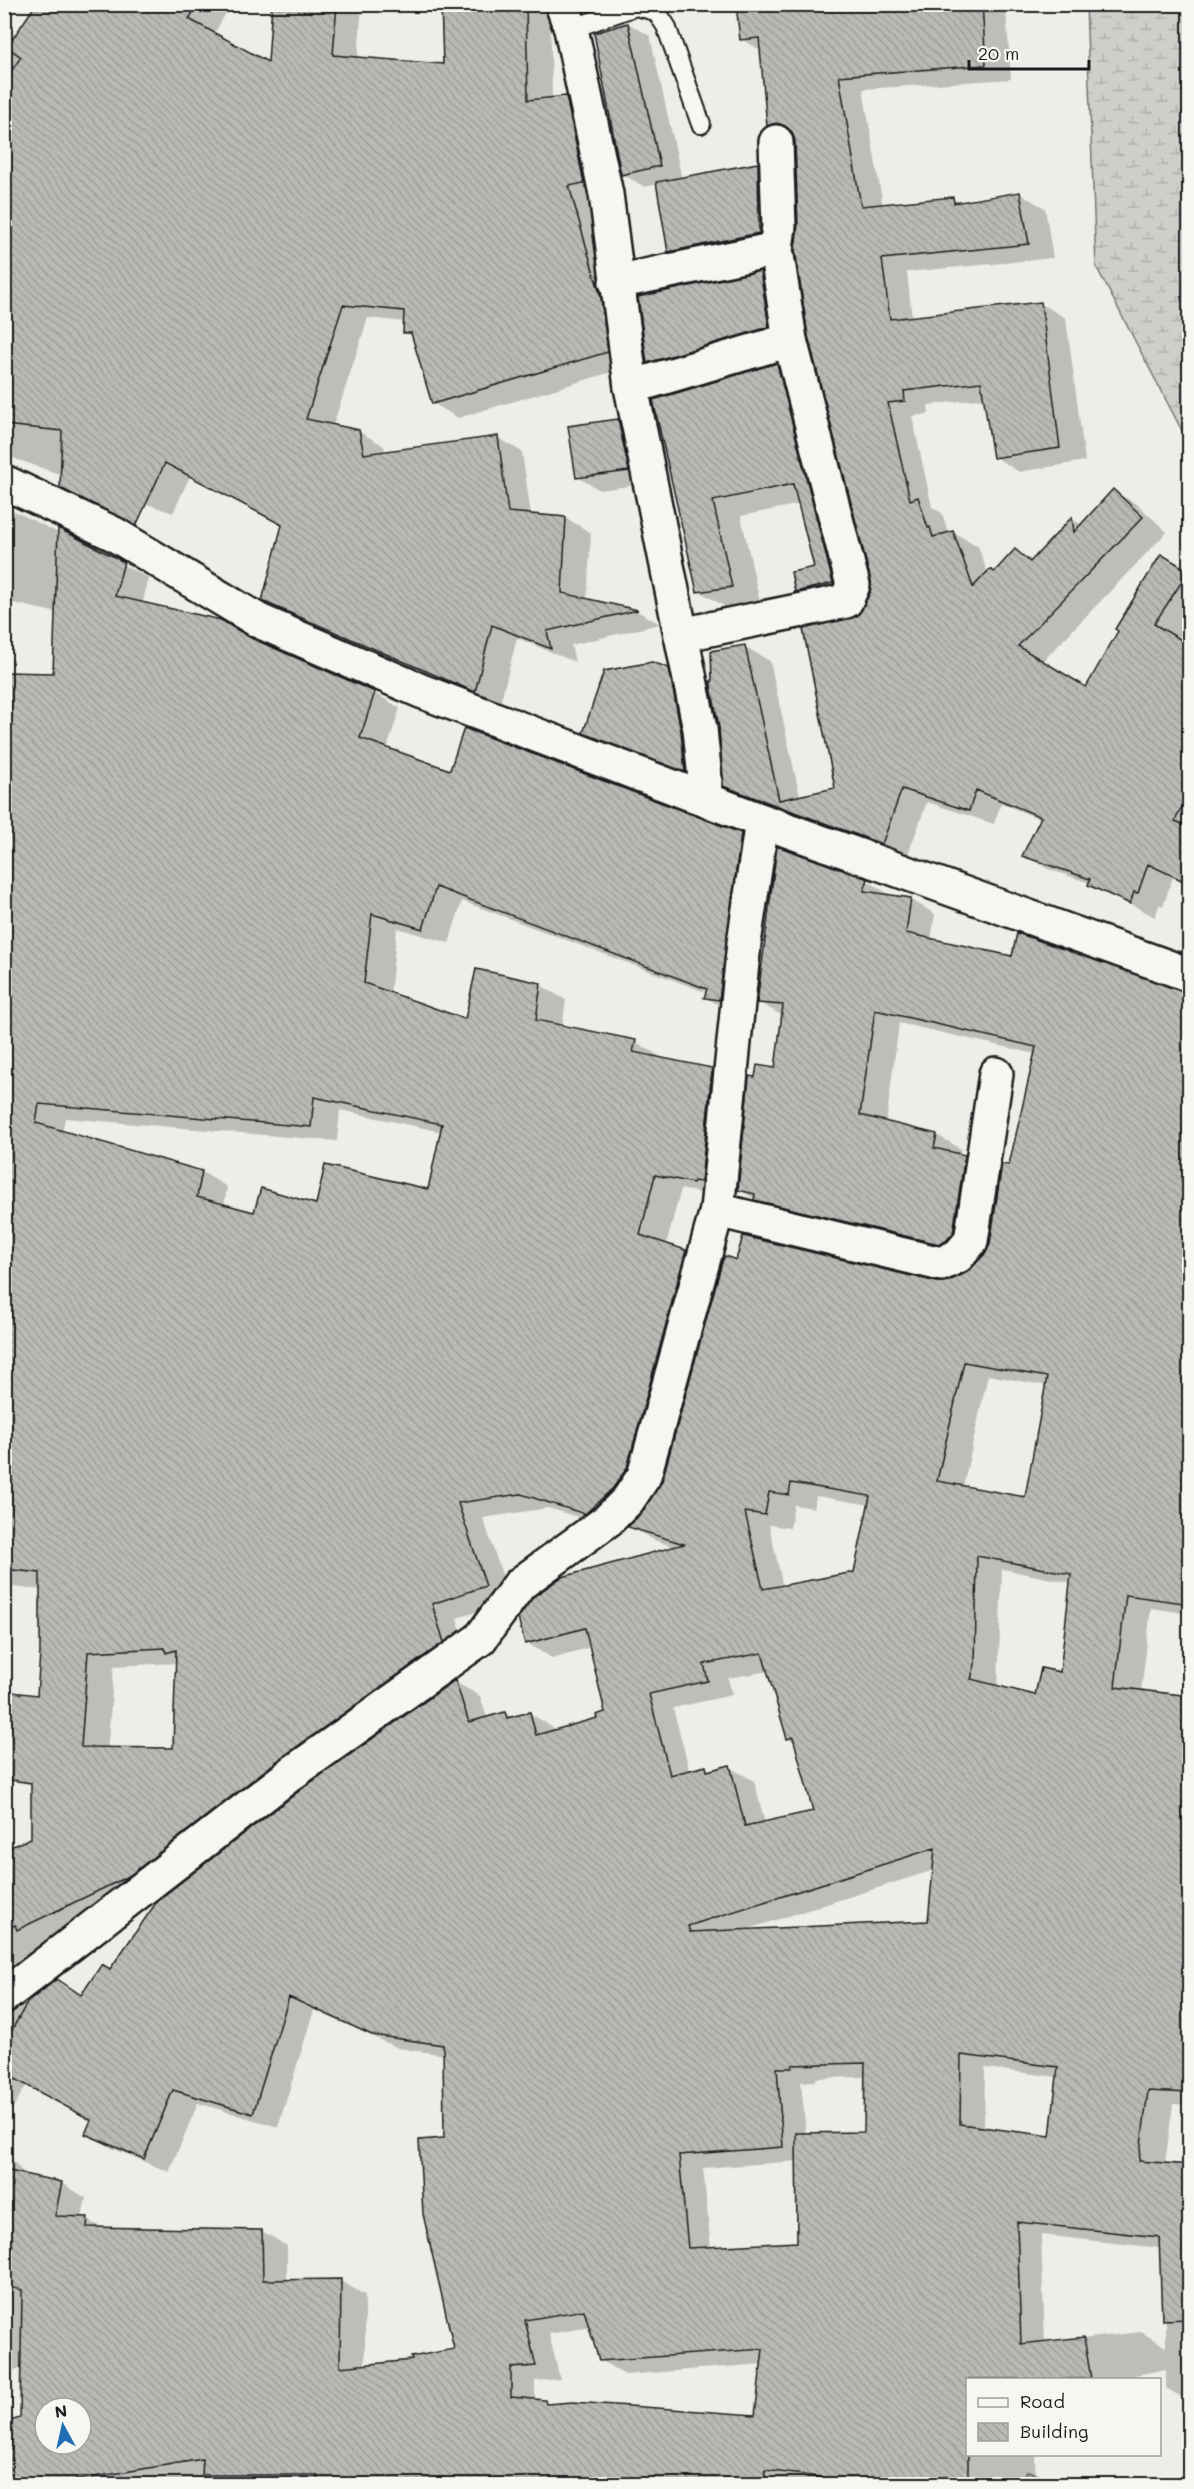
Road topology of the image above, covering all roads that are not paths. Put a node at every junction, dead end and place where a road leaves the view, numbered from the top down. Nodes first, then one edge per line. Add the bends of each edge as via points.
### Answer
1 (566, 17) edge
2 (701, 124) dead end
3 (776, 142) dead end
4 (776, 249) junction
5 (616, 282) junction
6 (790, 340) junction
7 (631, 387) junction
8 (4, 482) edge
9 (681, 635) junction
10 (704, 799) junction
11 (762, 821) junction
12 (1190, 975) edge
13 (996, 1074) dead end
14 (717, 1210) junction
15 (4, 1996) edge

1 - 2 lane via 636,6 656,11 666,26
1 - 5 street via 606,194
3 - 4 street
4 - 5 street
4 - 6 street
5 - 7 street
6 - 7 street
6 - 9 street via 853,585 851,595 846,602
7 - 9 street
8 - 10 street via 114,534 259,621 421,692
9 - 10 street via 700,729
10 - 11 street
11 - 12 street
11 - 14 street via 744,943
13 - 14 street via 971,1241 958,1256 941,1264
14 - 15 street via 644,1476 628,1500 608,1520 520,1584 480,1639 292,1773

